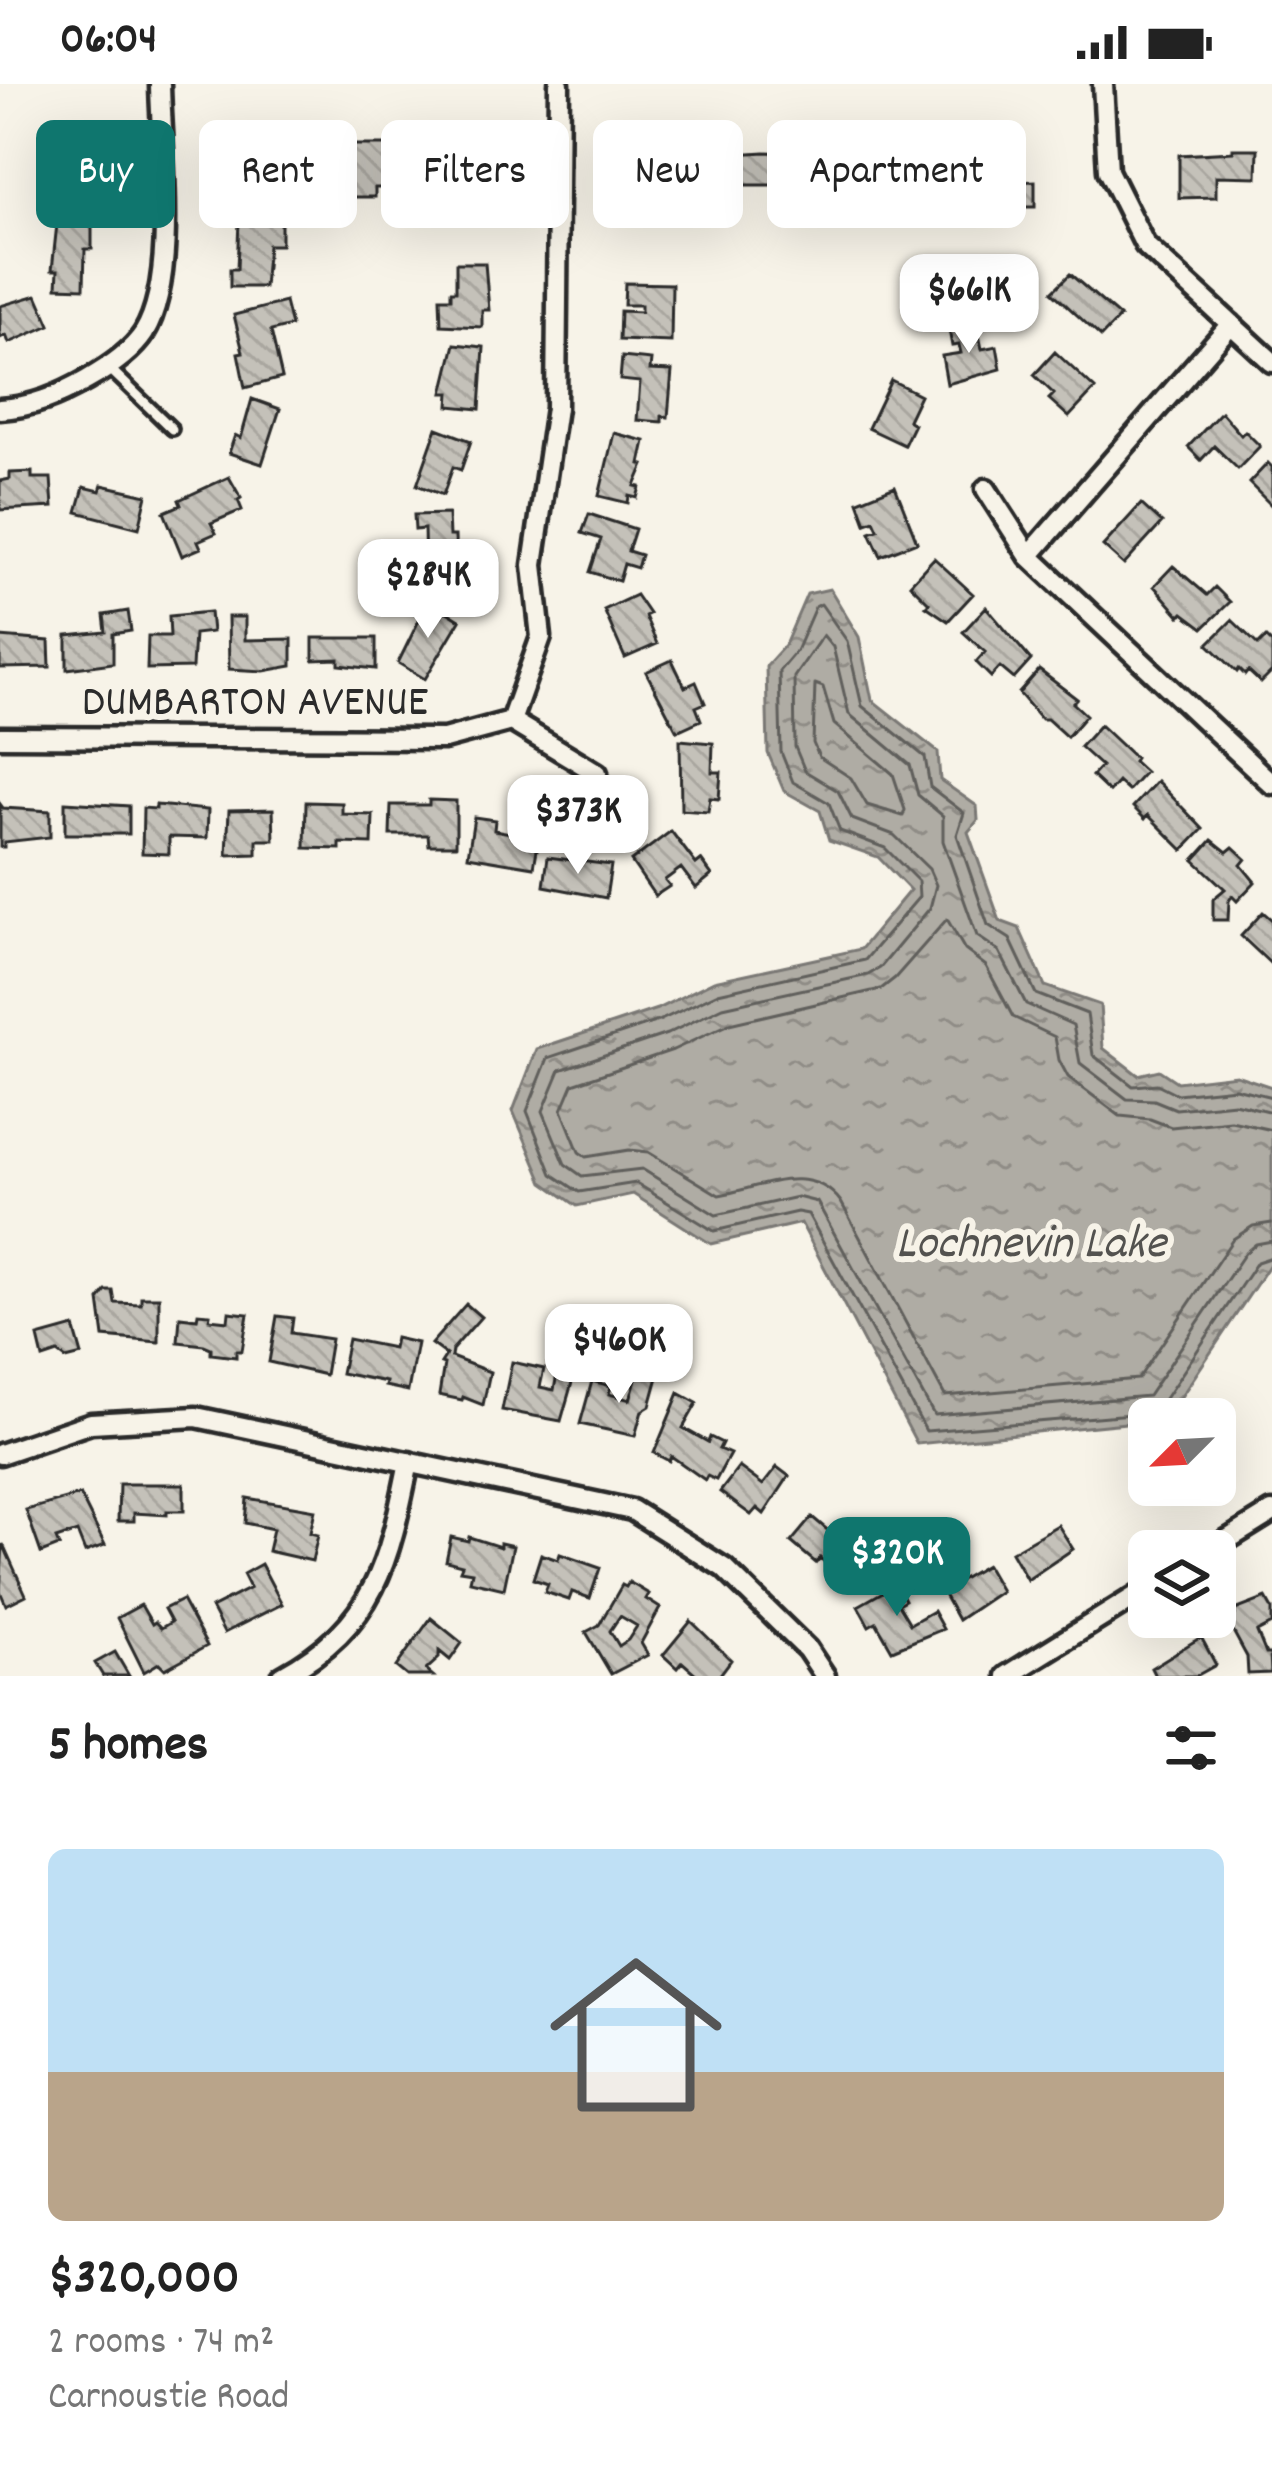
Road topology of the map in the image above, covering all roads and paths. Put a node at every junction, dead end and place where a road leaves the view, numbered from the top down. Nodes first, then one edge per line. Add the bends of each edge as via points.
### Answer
1 (160, 84) edge
2 (560, 84) edge
3 (1103, 84) edge
4 (1231, 324) junction
5 (1272, 362) edge
6 (109, 368) junction
7 (0, 409) edge
8 (172, 429) dead end
9 (986, 489) dead end
10 (1029, 556) junction
11 (512, 721) junction
12 (0, 737) edge
13 (597, 773) dead end
14 (1272, 784) edge
15 (0, 1454) edge
16 (409, 1462) junction
17 (1272, 1512) edge
18 (1236, 1535) edge
19 (1128, 1601) edge
20 (282, 1676) edge
21 (825, 1676) edge
22 (1007, 1676) edge

1 - 6 street via 164,260 154,314
2 - 11 street via 556,408 533,565 541,637
3 - 4 street via 1108,171 1145,245
4 - 5 street
4 - 10 street
6 - 7 street via 28,407
6 - 8 lane
9 - 10 street
10 - 14 street
11 - 12 street, DUMBARTON AVENUE via 444,739
11 - 13 street
15 - 16 street via 91,1423 196,1417
16 - 20 street via 392,1545 366,1607
16 - 21 street via 632,1510 724,1568
17 - 18 street
19 - 22 street

